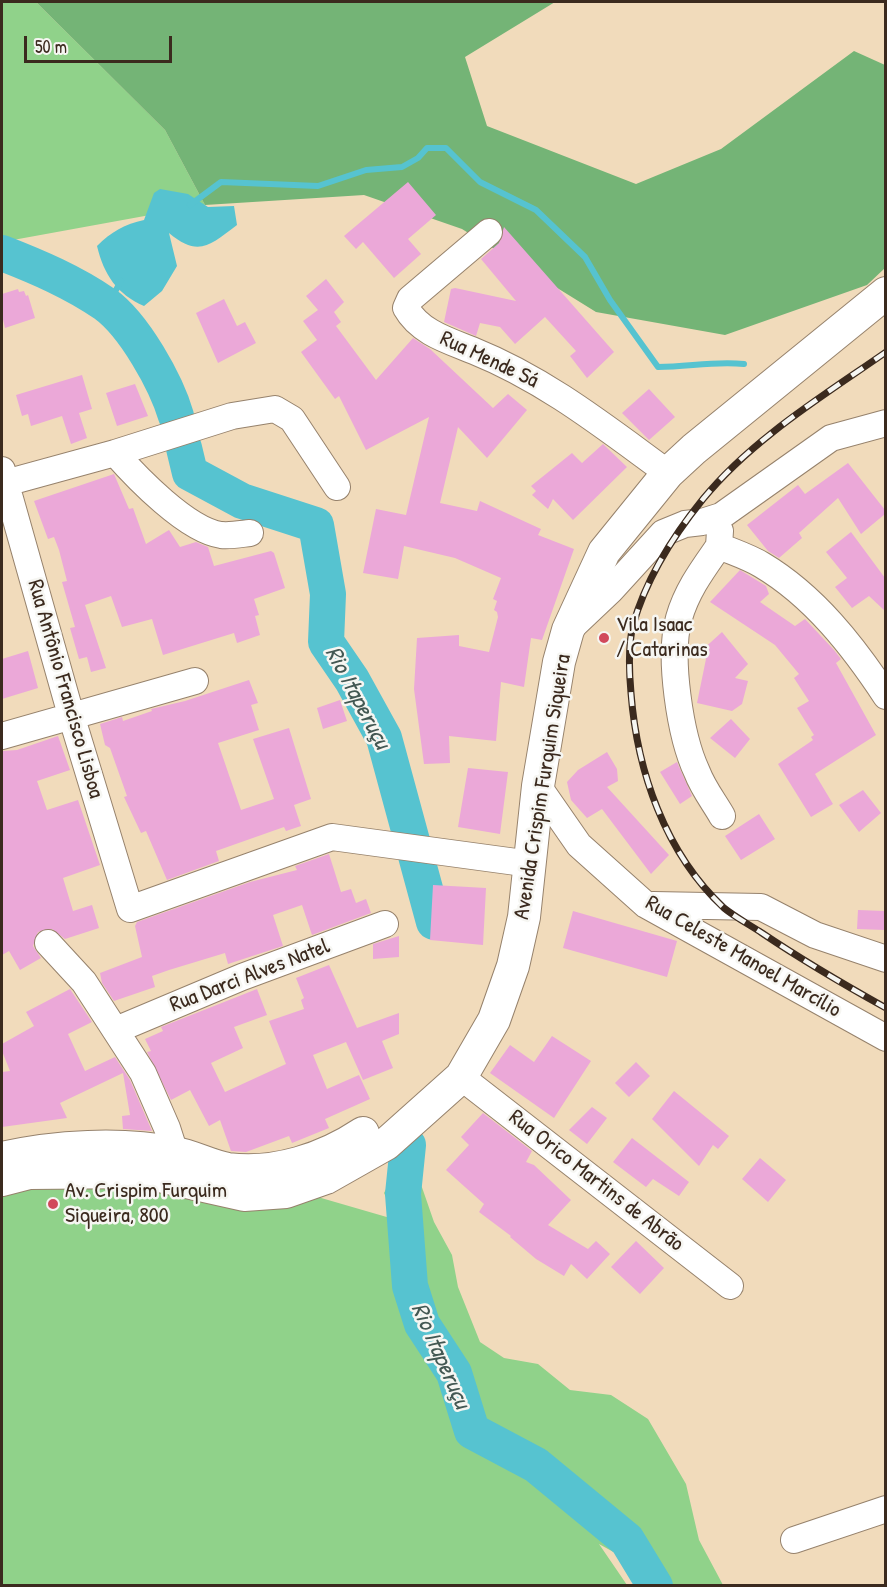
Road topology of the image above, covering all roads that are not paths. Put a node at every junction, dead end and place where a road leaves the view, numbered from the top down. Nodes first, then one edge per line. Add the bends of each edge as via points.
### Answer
1 (489, 232) dead end
2 (885, 293) edge
3 (885, 423) edge
4 (115, 453) junction
5 (668, 472) junction
6 (3, 479) edge
7 (337, 487) dead end
8 (720, 516) junction
9 (250, 533) dead end
10 (719, 546) junction
11 (568, 630) junction
12 (195, 681) dead end
13 (885, 696) edge
14 (70, 716) junction
15 (2, 736) edge
16 (538, 786) junction
17 (722, 816) dead end
18 (531, 864) junction
19 (646, 905) junction
20 (385, 924) dead end
21 (48, 943) dead end
22 (518, 945) junction
23 (885, 959) edge
24 (116, 1030) junction
25 (885, 1038) edge
26 (461, 1077) junction
27 (2, 1158) edge
28 (171, 1165) junction
29 (2, 1180) edge
30 (730, 1286) dead end
31 (885, 1509) edge
32 (794, 1540) dead end

1 - 5 street, Rua Mende Sá via 410,299 406,308 411,316 434,335 496,360 555,392
2 - 5 main road, Avenida Crispim Furquim Siqueira
3 - 8 street via 831,438
4 - 6 street
4 - 7 street via 232,416 275,410 292,419
4 - 9 street via 148,490 190,520 221,535
5 - 11 main road, Avenida Crispim Furquim Siqueira via 604,552
6 - 14 street, Rua Antônio Francisco Lisboa
8 - 10 street
8 - 11 street via 663,533
10 - 13 street via 761,565 796,589 839,631
10 - 17 street via 692,585 678,620 675,660 680,714 696,772
11 - 16 main road, Avenida Crispim Furquim Siqueira
12 - 14 street
14 - 15 street
14 - 18 street, Rua Antônio Francisco Lisboa via 130,909 332,837
16 - 18 main road, Avenida Crispim Furquim Siqueira
16 - 19 street, Rua Celeste Manoel Marcílio via 579,845
18 - 22 main road, Avenida Crispim Furquim Siqueira
19 - 23 street via 761,907 815,935
19 - 25 street, Rua Celeste Manoel Marcílio
20 - 24 street, Rua Darci Alves Natel via 242,977
21 - 24 street via 84,982
22 - 26 main road, Avenida Crispim Furquim Siqueira via 494,1020
22 - 28 main road, Avenida Crispim Furquim Siqueira via 501,960 481,1011 447,1063 403,1107 342,1147 283,1169
24 - 28 street via 143,1073
26 - 28 main road, Avenida Crispim Furquim Siqueira via 386,1144 326,1178 286,1192 244,1195
26 - 30 street, Rua Orico Martins de Abrão
27 - 28 main road, Avenida Crispim Furquim Siqueira via 31,1151 106,1147
28 - 29 main road, Avenida Crispim Furquim Siqueira via 141,1172 29,1173
31 - 32 street

